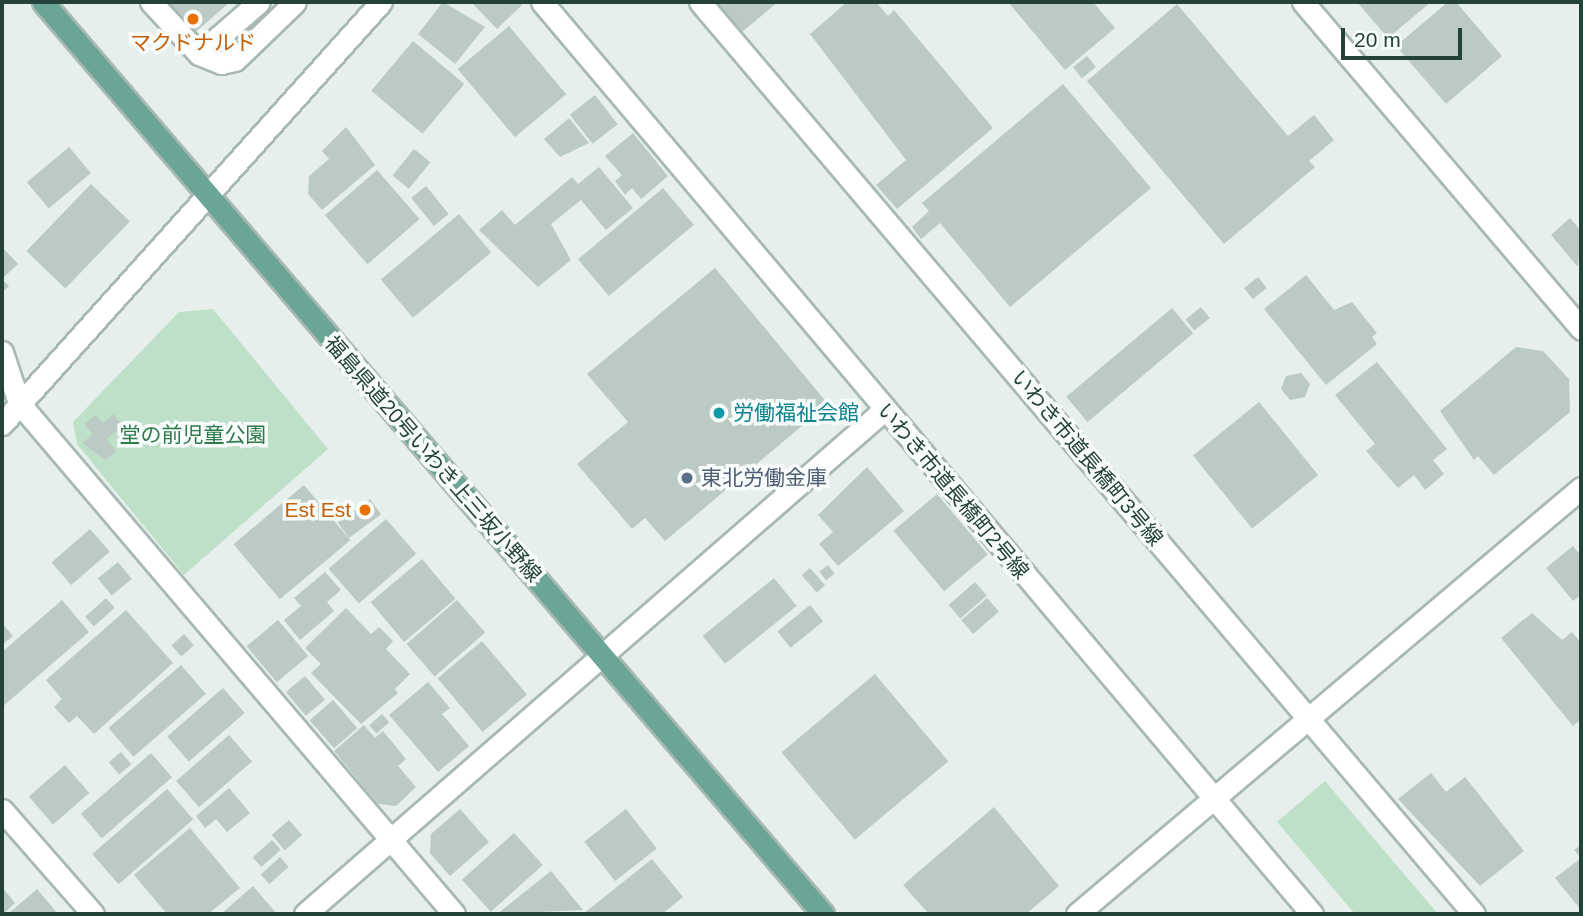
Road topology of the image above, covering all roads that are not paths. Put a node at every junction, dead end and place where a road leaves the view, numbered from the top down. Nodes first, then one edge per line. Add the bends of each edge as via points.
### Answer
1 (43, 2) edge
2 (152, 2) edge
3 (259, 2) edge
4 (295, 2) edge
5 (381, 2) edge
6 (541, 2) edge
7 (700, 2) edge
8 (1303, 2) edge
9 (199, 54) junction
10 (209, 199) junction
11 (1581, 328) edge
12 (2, 352) edge
13 (19, 403) junction
14 (884, 410) junction
15 (2, 424) edge
16 (1581, 488) edge
17 (604, 657) junction
18 (1307, 717) junction
19 (1213, 797) junction
20 (2, 810) edge
21 (391, 841) junction
22 (93, 914) edge
23 (305, 914) edge
24 (454, 914) edge
25 (823, 914) edge
26 (1077, 914) edge
27 (1312, 914) edge
28 (1474, 914) edge

1 - 10 main road, 福島県道20号いわき上三坂小野線
2 - 9 street
3 - 9 street
4 - 9 street via 235,60 221,64
5 - 10 street
6 - 14 street, いわき市道長橋町2号線
7 - 18 street, いわき市道長橋町3号線
8 - 11 street
10 - 13 street
10 - 17 main road, 福島県道20号いわき上三坂小野線
12 - 13 street
13 - 15 street
13 - 21 street
14 - 17 street
14 - 19 street, いわき市道長橋町2号線
16 - 18 street
17 - 21 street
17 - 25 main road, 福島県道20号いわき上三坂小野線
18 - 19 street
18 - 28 street, いわき市道長橋町3号線
19 - 26 street
19 - 27 street, いわき市道長橋町2号線
20 - 22 street
21 - 23 street
21 - 24 street

